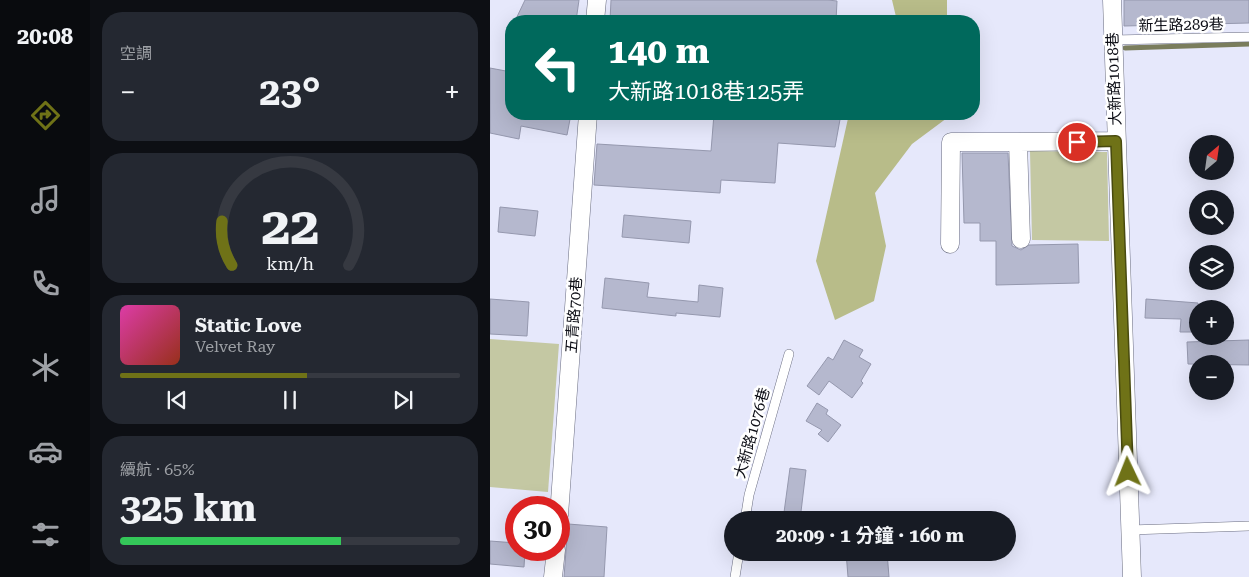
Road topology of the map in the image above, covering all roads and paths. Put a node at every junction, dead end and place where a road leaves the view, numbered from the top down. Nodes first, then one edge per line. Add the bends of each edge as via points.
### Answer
1 (597, 0) edge
2 (1112, 0) edge
3 (596, 15) edge
4 (1249, 37) edge
5 (1113, 40) junction
6 (588, 120) edge
7 (1116, 141) junction
8 (1018, 142) junction
9 (1021, 239) dead end
10 (950, 244) dead end
11 (789, 354) dead end
12 (560, 496) edge
13 (746, 511) edge
14 (1249, 526) edge
15 (1130, 530) junction
16 (555, 561) edge
17 (738, 561) edge
18 (553, 577) edge
19 (735, 577) edge
20 (1132, 577) edge

1 - 3 street
2 - 5 street, 大新路1018巷
4 - 5 lane, 新生路289巷
5 - 7 street, 大新路1018巷
6 - 12 street, 五青路70巷
7 - 8 street
7 - 15 street, 大新路1018巷
8 - 9 street
8 - 10 street via 951,142
11 - 13 lane, 大新路1076巷
14 - 15 lane
15 - 20 street, 大新路1018巷
16 - 18 street
17 - 19 lane

